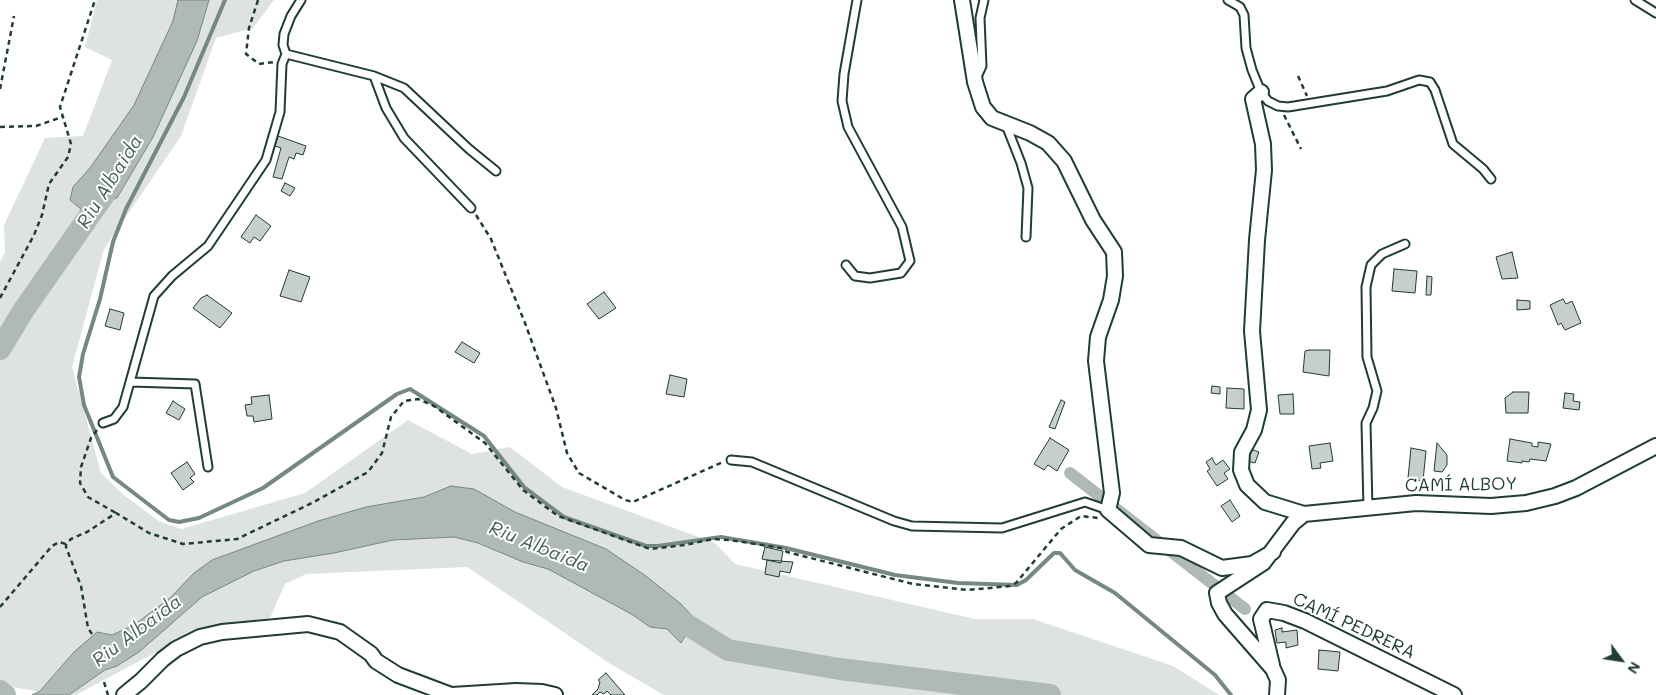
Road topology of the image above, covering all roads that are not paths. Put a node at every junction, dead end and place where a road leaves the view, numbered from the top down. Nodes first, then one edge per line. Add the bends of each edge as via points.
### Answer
1 (300, 0) edge
2 (857, 0) edge
3 (962, 0) edge
4 (984, 0) edge
5 (1228, 0) edge
6 (1635, 0) edge
7 (1656, 14) edge
8 (286, 54) junction
9 (374, 76) junction
10 (975, 82) junction
11 (1265, 97) junction
12 (1006, 125) junction
13 (496, 171) dead end
14 (1491, 178) dead end
15 (471, 208) road end
16 (1026, 237) dead end
17 (1405, 244) dead end
18 (846, 266) dead end
19 (131, 382) junction
20 (103, 423) dead end
21 (1656, 446) edge
22 (731, 460) road end
23 (208, 466) dead end
24 (1368, 509) junction
25 (1104, 514) junction
26 (1304, 514) junction
27 (1273, 552) junction
28 (1273, 669) junction
29 (536, 693) edge
30 (124, 695) edge
31 (451, 695) edge
32 (555, 695) edge
33 (1277, 695) edge
34 (1454, 695) edge

1 - 8 lane via 284,34 283,50
2 - 18 lane via 842,101 848,127 902,227 910,261 901,273 870,278 855,276
3 - 10 street
4 - 10 lane via 980,18 982,66
5 - 11 lane via 1240,7 1244,15 1246,48
6 - 7 lane
8 - 9 lane
8 - 19 lane via 282,64 280,112 266,160 208,246 154,296
9 - 13 lane via 409,91
9 - 15 lane via 386,108 404,138
10 - 12 street via 983,107 992,118
11 - 14 lane via 1278,106 1288,107 1387,91 1419,80 1430,82 1453,144
11 - 26 street via 1253,98 1264,170 1256,240 1252,331 1259,410 1254,430 1242,452 1241,470 1247,485 1265,502
12 - 16 lane via 1028,188
12 - 25 street via 1048,143 1064,161 1080,196 1114,252 1115,276 1111,300 1098,337 1096,361 1112,493
17 - 24 lane via 1382,254 1371,265 1366,287 1367,356 1376,391 1366,423
19 - 20 lane via 123,407 114,419
19 - 23 lane via 195,384
21 - 24 street, CAMÍ ALBOY via 1556,496 1491,506 1416,503
22 - 25 lane via 752,462 912,526 1002,528 1085,502
24 - 26 street, CAMÍ ALBOY
25 - 27 street via 1149,545 1181,548 1222,568 1252,564
26 - 27 street via 1293,523
27 - 28 street via 1255,569 1218,594 1225,614
28 - 33 street via 1278,680
28 - 34 street, CAMÍ PEDRERA via 1261,619 1266,610 1305,621
29 - 31 street
29 - 32 street
30 - 31 street via 176,649 200,637 308,624 340,632 398,675

